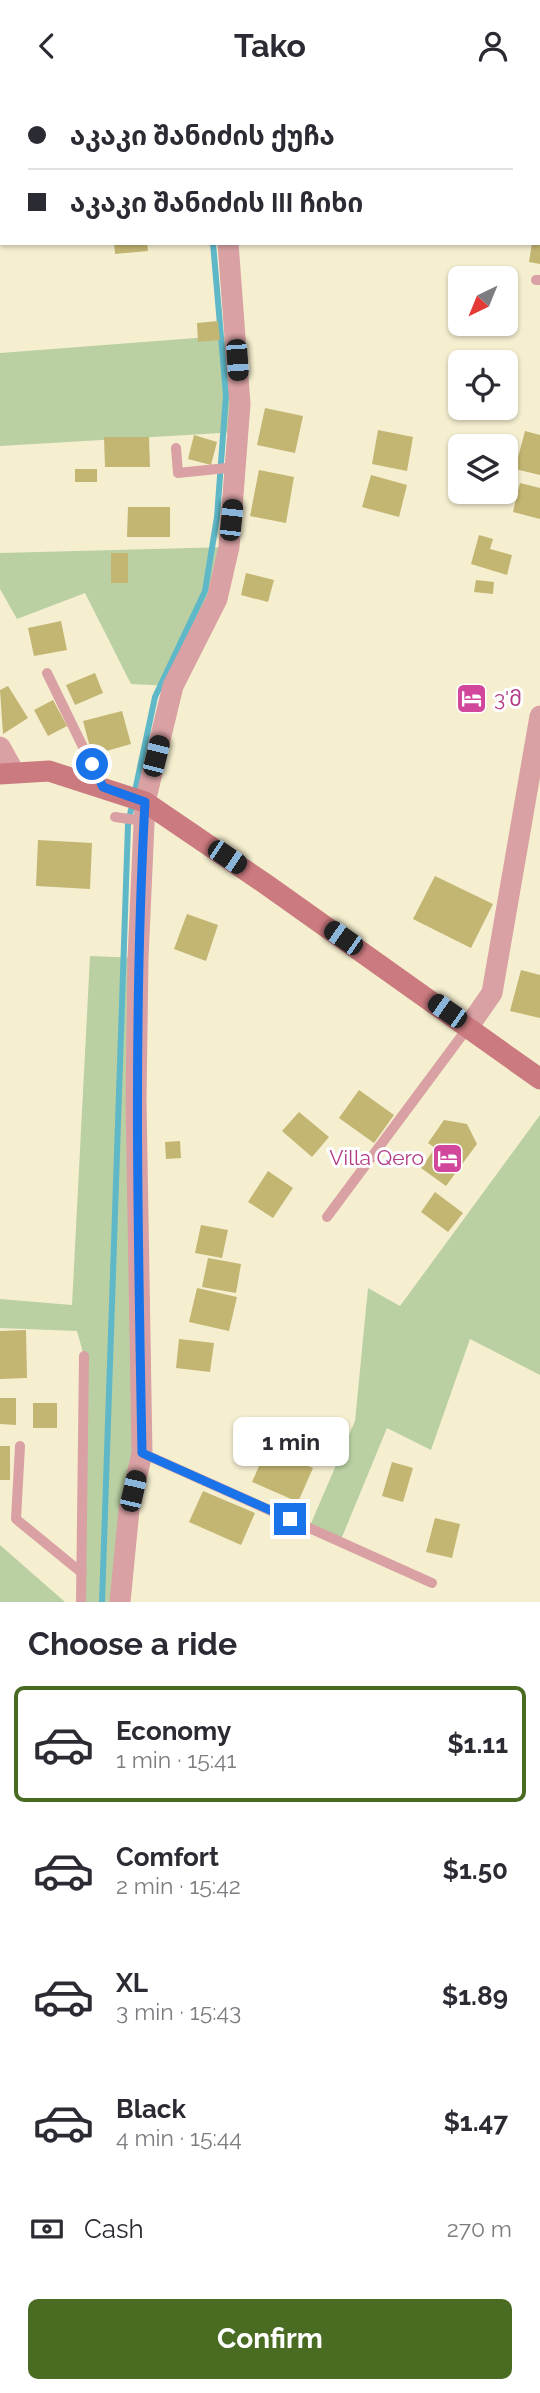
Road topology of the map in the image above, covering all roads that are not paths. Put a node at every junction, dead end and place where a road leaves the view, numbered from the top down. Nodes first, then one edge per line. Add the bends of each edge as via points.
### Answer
1 (228, 245) edge
2 (176, 448) dead end
3 (236, 467) junction
4 (47, 673) dead end
5 (540, 716) edge
6 (0, 747) edge
7 (7, 773) edge
8 (103, 787) junction
9 (144, 811) junction
10 (116, 817) dead end
11 (469, 1026) junction
12 (540, 1079) edge
13 (327, 1217) dead end
14 (84, 1356) dead end
15 (20, 1446) dead end
16 (142, 1453) junction
17 (82, 1573) junction
18 (432, 1583) dead end
19 (81, 1602) edge
20 (120, 1602) edge

1 - 3 street via 240,404
2 - 3 lane via 178,473
3 - 9 street via 229,547 217,599 173,686
4 - 8 lane
5 - 11 street via 492,992
6 - 7 street
7 - 8 street via 50,771
8 - 9 street
9 - 10 lane
9 - 11 street
9 - 16 street via 136,1100
11 - 12 street
11 - 13 lane
14 - 17 lane
15 - 17 lane via 16,1518
16 - 18 lane
16 - 20 street via 129,1510
17 - 19 lane

